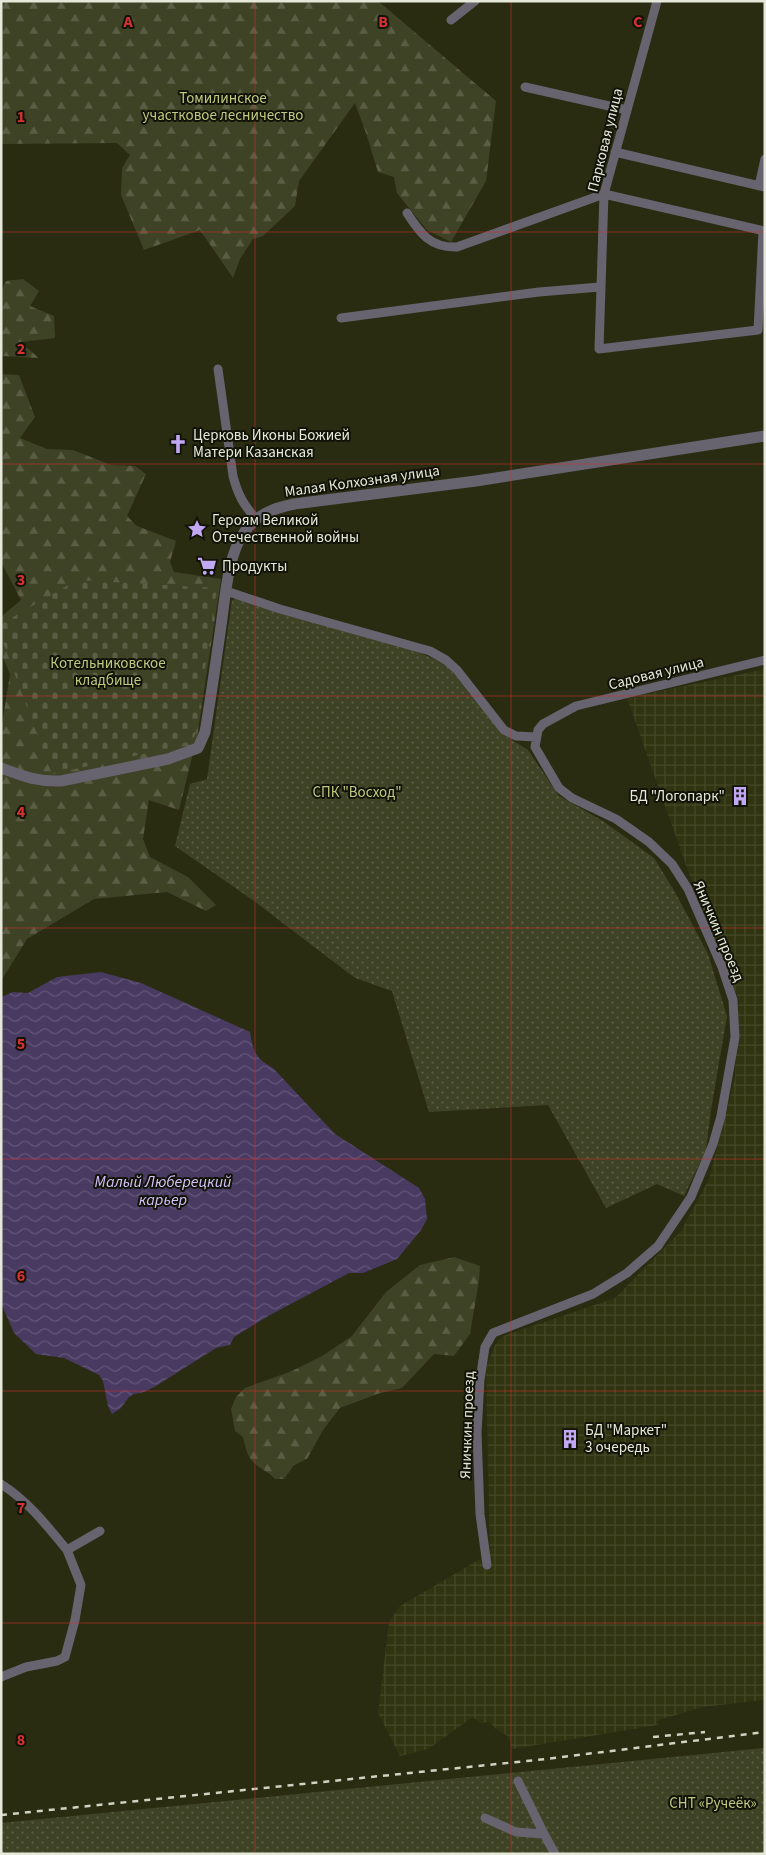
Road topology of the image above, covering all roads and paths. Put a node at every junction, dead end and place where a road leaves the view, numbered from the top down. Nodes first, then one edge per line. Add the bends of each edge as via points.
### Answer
1 (475, 1) edge
2 (657, 1) edge
3 (451, 20) dead end
4 (525, 87) dead end
5 (627, 110) junction
6 (615, 152) junction
7 (765, 159) edge
8 (762, 187) edge
9 (604, 194) junction
10 (407, 213) dead end
11 (764, 231) edge
12 (600, 287) junction
13 (342, 318) dead end
14 (218, 369) dead end
15 (765, 436) edge
16 (256, 519) junction
17 (226, 592) junction
18 (765, 660) edge
19 (536, 737) junction
20 (1, 768) edge
21 (1, 1484) edge
22 (100, 1532) dead end
23 (68, 1550) junction
24 (487, 1565) dead end
25 (1, 1678) edge
26 (518, 1781) dead end
27 (485, 1818) dead end
28 (544, 1834) junction
29 (555, 1854) edge

1 - 3 street
2 - 5 street, Парковая улица
4 - 5 street
5 - 6 street, Парковая улица
6 - 8 street
6 - 9 street, Парковая улица
7 - 8 street
9 - 10 street via 457,247 426,239
9 - 11 street
9 - 12 street, Парковая улица
11 - 12 street, Парковая улица via 758,330 598,349
12 - 13 street
14 - 16 street via 233,476 241,499
15 - 16 street, Малая Колхозная улица via 476,481 294,504 271,510
16 - 17 street, Малая Колхозная улица via 244,532 235,552
17 - 19 street via 430,651 457,670 504,730 516,736
17 - 20 street, Малая Колхозная улица via 205,732 198,748 168,759 61,781 30,779
18 - 19 street, Садовая улица via 576,706 543,724
19 - 24 street, Яничкин проезд via 535,747 559,788 572,798 616,818 672,864 688,889 722,966 732,1000 735,1037 713,1144 691,1197 658,1246 627,1273 593,1294 493,1333 485,1347 477,1433 480,1514
21 - 23 street via 29,1507
22 - 23 street
23 - 25 street via 81,1585 76,1620 65,1657 26,1667
26 - 28 street
27 - 28 street via 516,1832
28 - 29 street

